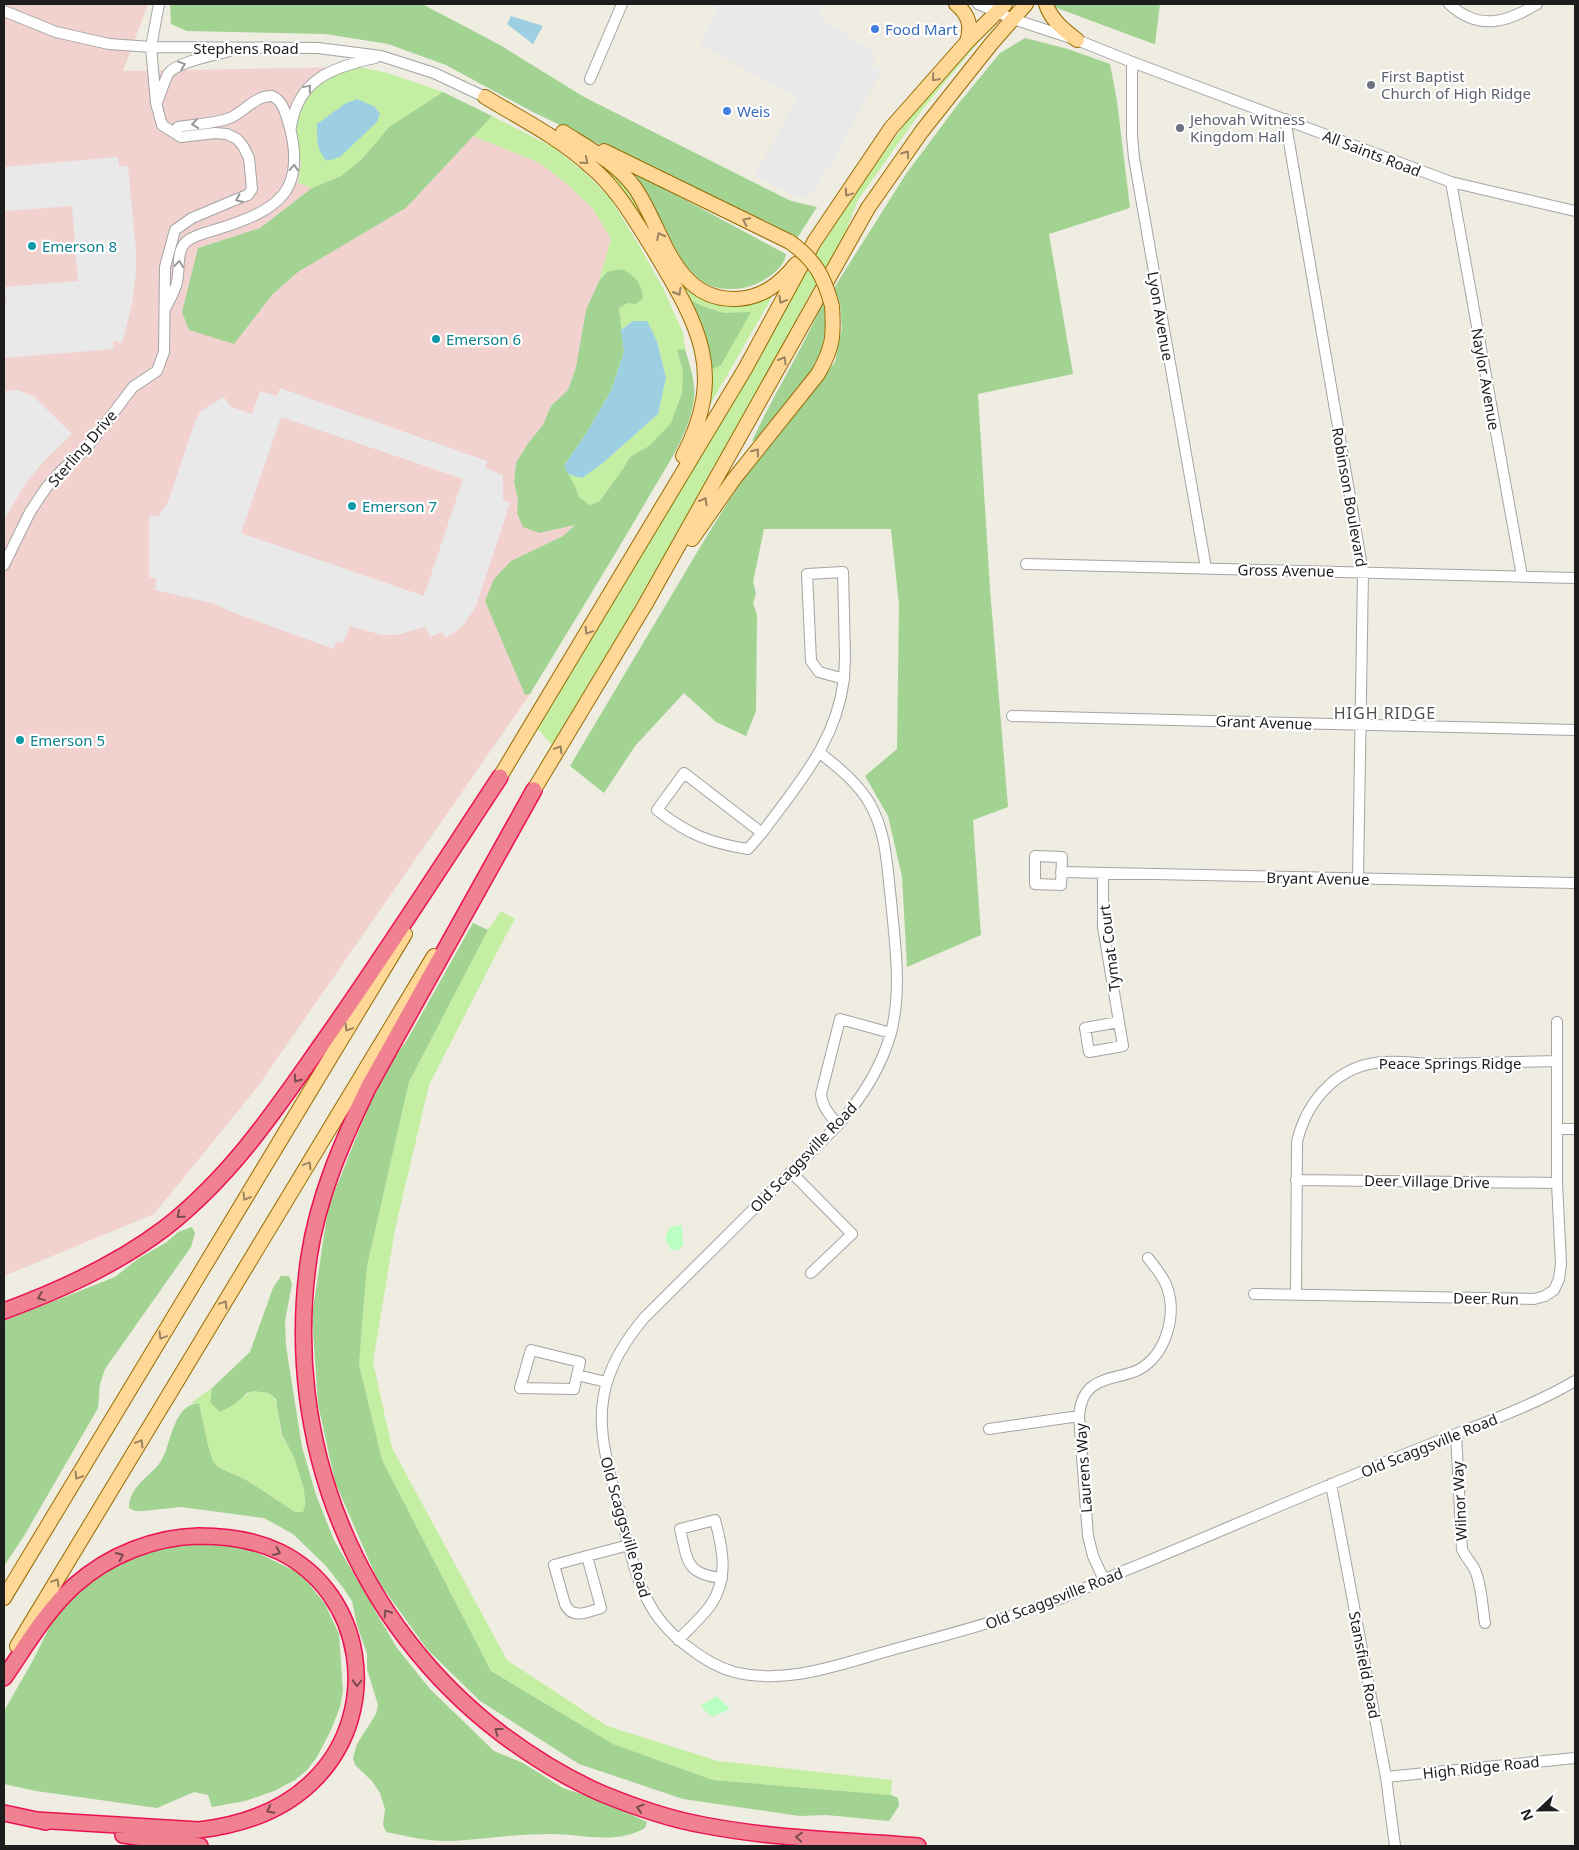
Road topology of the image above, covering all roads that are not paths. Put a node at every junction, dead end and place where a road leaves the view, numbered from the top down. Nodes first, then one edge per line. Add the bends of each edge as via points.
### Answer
1 (159, 4) edge
2 (622, 4) edge
3 (956, 4) edge
4 (978, 4) edge
5 (1026, 4) edge
6 (1046, 4) edge
7 (1448, 4) edge
8 (1537, 4) edge
9 (1001, 8) edge
10 (4, 11) edge
11 (1012, 19) junction
12 (1077, 40) junction
13 (967, 42) junction
14 (151, 47) junction
15 (241, 48) junction
16 (381, 56) junction
17 (1132, 62) junction
18 (590, 79) dead end
19 (485, 97) junction
20 (156, 103) junction
21 (1285, 120) junction
22 (175, 132) junction
23 (563, 132) junction
24 (291, 133) junction
25 (1451, 182) junction
26 (1575, 211) edge
27 (814, 242) junction
28 (165, 310) junction
29 (1026, 564) dead end
30 (4, 566) edge
31 (1206, 568) junction
32 (1363, 572) junction
33 (1522, 576) junction
34 (1575, 578) edge
35 (613, 589) junction
36 (645, 605) junction
37 (844, 679) junction
38 (1012, 716) dead end
39 (1361, 725) junction
40 (1575, 730) edge
41 (820, 754) junction
42 (500, 777) junction
43 (534, 790) junction
44 (762, 833) junction
45 (1061, 872) dead end
46 (1104, 873) junction
47 (1358, 878) junction
48 (1575, 883) edge
49 (1119, 1022) dead end
50 (1557, 1022) dead end
51 (891, 1033) junction
52 (1557, 1061) junction
53 (838, 1125) junction
54 (1558, 1129) junction
55 (1575, 1129) edge
56 (791, 1172) junction
57 (1296, 1180) junction
58 (1557, 1183) junction
59 (1148, 1258) dead end
60 (811, 1273) dead end
61 (1254, 1294) dead end
62 (1296, 1294) junction
63 (4, 1311) edge
64 (577, 1375) junction
65 (1575, 1381) edge
66 (606, 1382) junction
67 (1078, 1416) junction
68 (990, 1429) dead end
69 (1456, 1434) junction
70 (1331, 1484) junction
71 (629, 1545) junction
72 (587, 1556) junction
73 (722, 1578) junction
74 (1104, 1580) junction
75 (4, 1598) edge
76 (1485, 1622) dead end
77 (678, 1640) junction
78 (4, 1669) edge
79 (4, 1678) edge
80 (1575, 1758) edge
81 (1386, 1777) junction
82 (4, 1813) edge
83 (36, 1820) junction
84 (200, 1846) edge
85 (918, 1846) edge
86 (1395, 1846) edge

1 - 14 street
2 - 18 street
3 - 13 main road via 970,22
4 - 9 street, All Saints Road
5 - 11 main road
6 - 12 main road via 1060,27
7 - 8 street via 1461,14 1490,22 1507,20
9 - 11 street, All Saints Road
9 - 13 main road
10 - 14 street, Stephens Road via 56,32 109,44
11 - 12 street, All Saints Road
36 -> 11 main road via 868,208 922,131
12 - 17 street, All Saints Road
13 -> 27 main road via 891,128
14 - 15 street, Stephens Road
14 - 20 street
15 - 16 street, Stephens Road via 318,48
20 -> 15 street via 172,69
16 - 19 street, Stephens Road via 434,73
24 -> 16 street via 298,104 307,88 317,79 342,66
17 - 21 street, All Saints Road
17 - 31 street, Lyon Avenue via 1134,158
19 - 23 main road
19 -> 35 main road via 567,147 611,186 681,297 703,354 703,401 696,428
20 - 22 street via 162,125
21 - 25 street, All Saints Road
21 - 32 street, Robinson Boulevard
24 -> 22 street, Sterling Drive via 280,102 269,96 260,98 229,118 178,127
22 -> 28 street, Sterling Drive via 181,137 227,134 237,139 249,158 253,186 248,195 192,218 175,230 165,268
27 -> 23 main road via 775,286 760,295 728,299 712,296 698,288 675,265 635,188 624,174
36 -> 23 main road, bridge via 734,479 818,374 832,345 832,306 814,262 790,242
28 -> 24 street, Sterling Drive via 177,284 181,250 187,242 256,216 288,188 295,165
25 - 26 street, All Saints Road
25 - 33 street, Naylor Avenue
27 -> 35 main road via 745,369
28 - 30 street, Sterling Drive via 164,352 157,371 133,386 91,442 46,488 30,512
29 - 31 street, Gross Avenue
31 - 32 street, Gross Avenue
32 - 33 street, Gross Avenue
32 - 39 street, Robinson Boulevard
33 - 34 street, Gross Avenue
35 -> 42 main road
43 -> 36 main road
37 - 37 street via 820,672 811,661 807,574 843,572
37 - 41 street via 841,701
38 - 39 street, Grant Avenue
39 - 40 street, Grant Avenue
39 - 47 street, Robinson Boulevard
41 - 44 street
41 - 51 street, Old Scaggsville Road via 839,767 862,791 882,834 897,966
42 -> 63 highway via 358,992 235,1162 188,1208 141,1245 86,1277
42 -> 75 main road
78 -> 43 main road
85 -> 43 highway via 702,1825 633,1806 558,1771 487,1722 453,1693 423,1659 374,1593 338,1518 319,1457 305,1378 304,1303 316,1220 331,1170 368,1088
44 - 44 street via 684,773 657,810 700,838 722,845 748,849
45 - 46 street, Bryant Avenue
46 - 47 street, Bryant Avenue
46 - 49 street, Tymat Court via 1104,927
47 - 48 street, Bryant Avenue
50 - 52 street, Deer Run
51 - 53 street, Old Scaggsville Road via 871,1081 857,1104
51 - 53 street via 840,1019 821,1094 827,1112
52 - 54 street, Deer Run
52 - 57 street, Peace Springs Ridge via 1386,1062 1368,1064 1340,1075 1307,1111 1300,1126
53 - 56 street, Old Scaggsville Road
54 - 55 street
54 - 58 street, Deer Run
56 - 60 street via 852,1234
56 - 66 street, Old Scaggsville Road via 644,1318 623,1345
57 - 58 street, Deer Village Drive
57 - 62 street, Peace Springs Ridge
58 - 62 street, Deer Run via 1561,1264 1554,1290 1545,1296 1534,1299
59 - 67 street, Laurens Way via 1168,1288 1170,1316 1164,1342 1150,1362 1141,1368 1093,1386 1080,1405
61 - 62 street, Deer Run
64 - 64 street via 574,1389 520,1388 531,1350 580,1362
64 - 66 street
65 - 69 street, Old Scaggsville Road via 1525,1407
66 - 71 street, Old Scaggsville Road via 601,1429 604,1452
67 - 68 street
67 - 74 street, Laurens Way via 1088,1536
69 - 70 street, Old Scaggsville Road
69 - 76 street, Wilnor Way via 1462,1549 1477,1578
70 - 74 street, Old Scaggsville Road
70 - 81 street, Stansfield Road
71 - 72 street
71 - 77 street, Old Scaggsville Road via 646,1599 659,1620
72 - 72 street via 554,1565 565,1604 572,1613 601,1608
73 - 73 street via 724,1561 716,1520 680,1529 691,1566 698,1573
73 - 77 street via 710,1605
74 - 77 street, Old Scaggsville Road via 1021,1613 796,1675 771,1677 731,1671 713,1664
79 -> 83 highway via 58,1601 95,1569 116,1557 163,1540 185,1536 233,1538 258,1544 301,1566 322,1585 337,1605 354,1652 356,1698 342,1742 317,1778 274,1809 247,1821 199,1830
80 - 81 street, High Ridge Road
81 - 86 street, Stansfield Road
82 - 83 highway
83 - 84 highway

